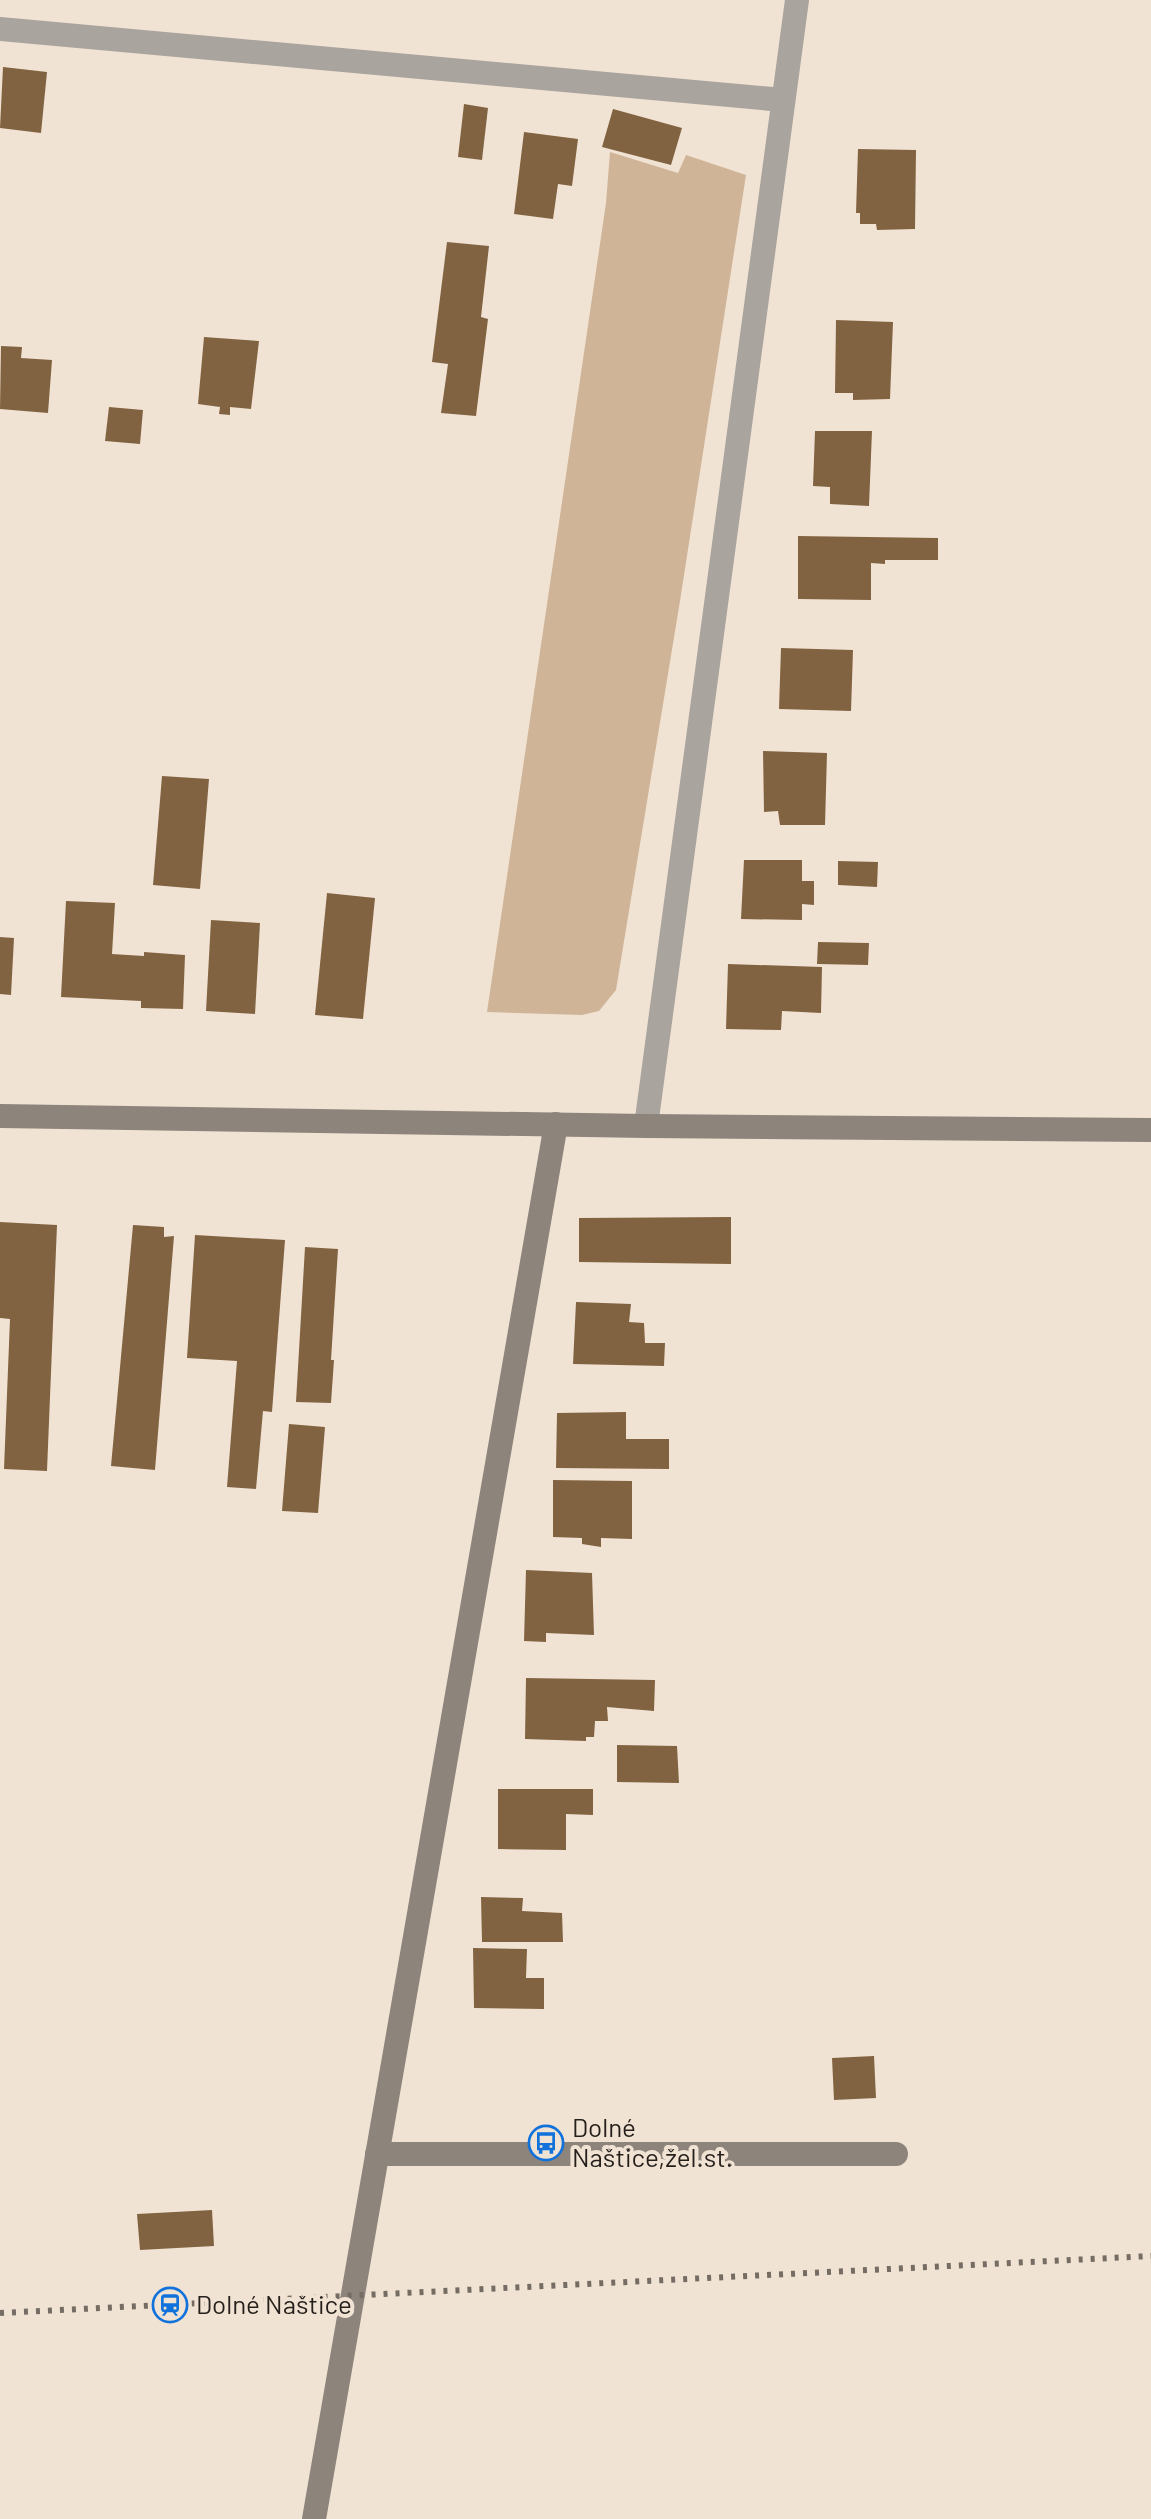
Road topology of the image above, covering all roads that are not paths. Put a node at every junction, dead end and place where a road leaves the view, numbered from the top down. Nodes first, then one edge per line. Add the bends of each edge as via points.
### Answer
1 (797, 0) edge
2 (0, 29) edge
3 (783, 100) junction
4 (0, 1116) edge
5 (556, 1124) junction
6 (646, 1126) junction
7 (1151, 1130) edge
8 (377, 2154) junction
9 (896, 2154) dead end
10 (314, 2519) edge

1 - 3 street
2 - 3 street
3 - 6 street
4 - 5 street
5 - 6 street
5 - 8 street
6 - 7 street
8 - 9 street
8 - 10 street

